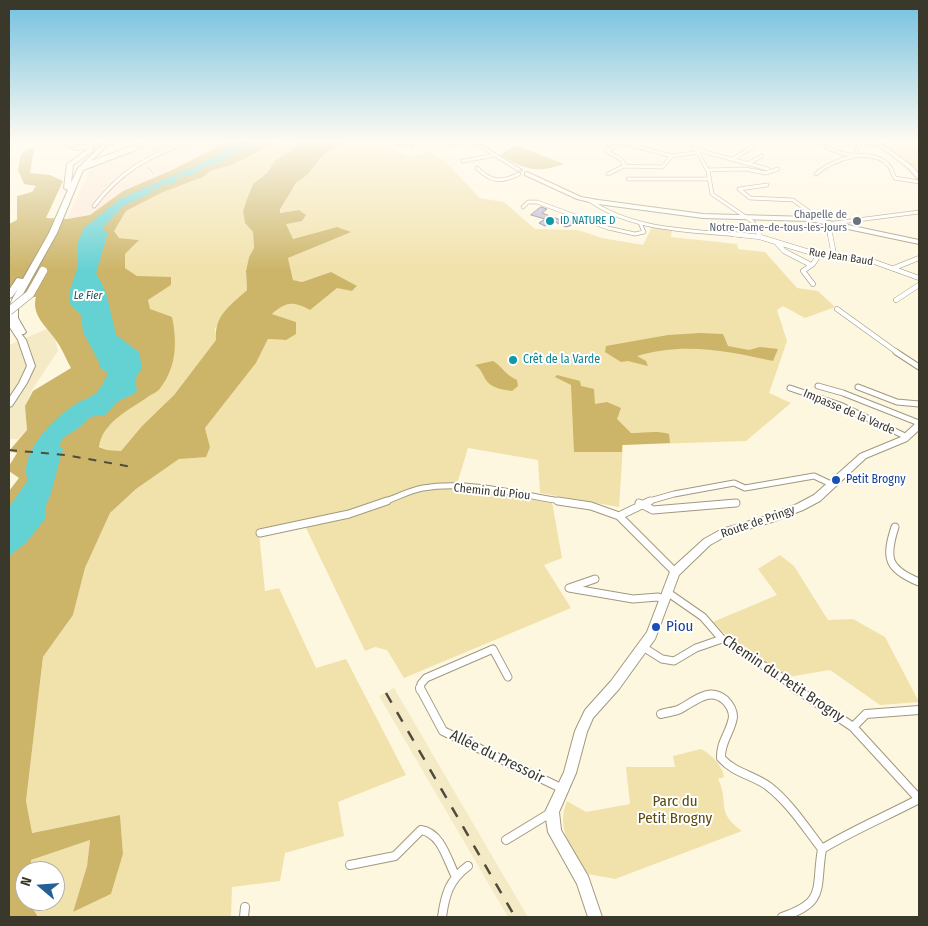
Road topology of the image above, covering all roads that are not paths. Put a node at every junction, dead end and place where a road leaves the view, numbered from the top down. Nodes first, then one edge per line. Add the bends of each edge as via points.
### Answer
1 (69, 185) edge
2 (74, 185) edge
3 (111, 185) edge
4 (552, 185) edge
5 (711, 185) edge
6 (766, 185) edge
7 (67, 188) joint
8 (589, 200) junction
9 (94, 206) dead end
10 (523, 207) dead end
11 (919, 212) edge
12 (745, 216) junction
13 (822, 221) junction
14 (640, 223) junction
15 (834, 223) junction
16 (650, 226) junction
17 (644, 231) junction
18 (53, 233) junction
19 (760, 237) junction
20 (902, 238) joint
21 (919, 240) edge
22 (776, 241) junction
23 (819, 255) junction
24 (834, 255) junction
25 (919, 258) edge
26 (33, 260) junction
27 (811, 265) junction
28 (894, 268) junction
29 (919, 278) edge
30 (813, 284) dead end
31 (919, 285) edge
32 (9, 295) edge
33 (896, 300) dead end
34 (9, 307) edge
35 (836, 309) dead end
36 (9, 311) edge
37 (9, 321) edge
38 (21, 332) joint
39 (919, 366) edge
40 (818, 386) dead end
41 (790, 388) dead end
42 (858, 388) dead end
43 (9, 404) edge
44 (919, 404) edge
45 (9, 410) edge
46 (919, 424) edge
47 (907, 437) junction
48 (831, 484) junction
49 (639, 503) junction
50 (736, 503) dead end
51 (619, 516) junction
52 (895, 527) dead end
53 (260, 533) dead end
54 (675, 572) junction
55 (595, 579) dead end
56 (919, 582) edge
57 (666, 596) junction
58 (722, 639) junction
59 (643, 647) junction
60 (508, 677) dead end
61 (919, 710) edge
62 (661, 714) dead end
63 (853, 727) junction
64 (563, 789) junction
65 (919, 799) edge
66 (552, 812) junction
67 (506, 840) dead end
68 (822, 849) junction
69 (350, 865) dead end
70 (468, 866) dead end
71 (455, 875) junction
72 (442, 917) edge
73 (595, 917) edge
74 (782, 917) edge

1 - 7 highway
2 - 18 highway
3 - 9 street
4 - 8 street
5 - 12 street via 714,197
6 - 13 street via 739,189 750,199 792,200
7 - 26 highway
8 - 12 street via 682,214
8 - 14 street, Rue Jean Baud via 603,210
10 - 17 street via 528,202 536,202 625,233 640,234
11 - 15 street
12 - 13 street via 790,216
12 - 19 street via 756,225
13 - 15 street
14 - 16 street, Rue Jean Baud
14 - 17 street
15 - 20 street
15 - 24 street via 828,228
16 - 17 street
16 - 19 street, Rue Jean Baud
18 - 36 highway, bridge via 43,271 34,290
18 - 38 highway via 12,308 13,319
19 - 22 street, Rue Jean Baud
20 - 21 street
22 - 23 street, Rue Jean Baud
22 - 27 street via 784,251
23 - 24 street, Rue Jean Baud
23 - 27 street
24 - 28 street, Rue Jean Baud
25 - 28 street
26 - 32 highway
26 - 34 highway
27 - 30 street via 804,271
28 - 29 street, Rue Jean Baud
31 - 33 street
35 - 39 street
37 - 43 street via 25,345 31,366
38 - 45 street via 37,364 29,382
40 - 46 street
41 - 47 street, Impasse de la Varde via 843,407
42 - 44 street via 897,402
46 - 47 street, Route de Pringy
47 - 48 street, Route de Pringy via 863,456
48 - 49 street via 814,476 745,488 734,483
48 - 54 street, Route de Pringy via 817,498 800,507 716,536 687,558
49 - 50 street via 653,510
49 - 51 street
51 - 53 street, Chemin du Piou via 600,508 535,496 471,487 438,487 423,488 349,514
51 - 54 street, Chemin du Piou
52 - 56 street via 887,551 889,561 898,571
54 - 57 street, Route de Pringy
55 - 57 street via 569,588 633,599
57 - 58 street, Chemin du Petit Brogny via 703,617
57 - 59 street, Route de Pringy via 656,627
58 - 59 street via 696,648 674,661 662,659
58 - 63 street, Chemin du Petit Brogny
59 - 64 street, Route de Pringy via 589,714
60 - 64 street, Allée du Pressoir via 492,649 426,678 420,691 443,731
61 - 63 street via 866,714
62 - 68 street via 679,710 709,693 728,702 733,720 721,747 721,758 736,773 754,778 774,792
63 - 65 street, Chemin du Petit Brogny
64 - 66 street, Route de Pringy
65 - 68 street
66 - 67 street
66 - 73 street via 555,832 583,881
68 - 74 street via 816,896 809,908
69 - 71 street via 395,856 421,830 426,830 435,835
70 - 71 street
71 - 72 street via 447,886

